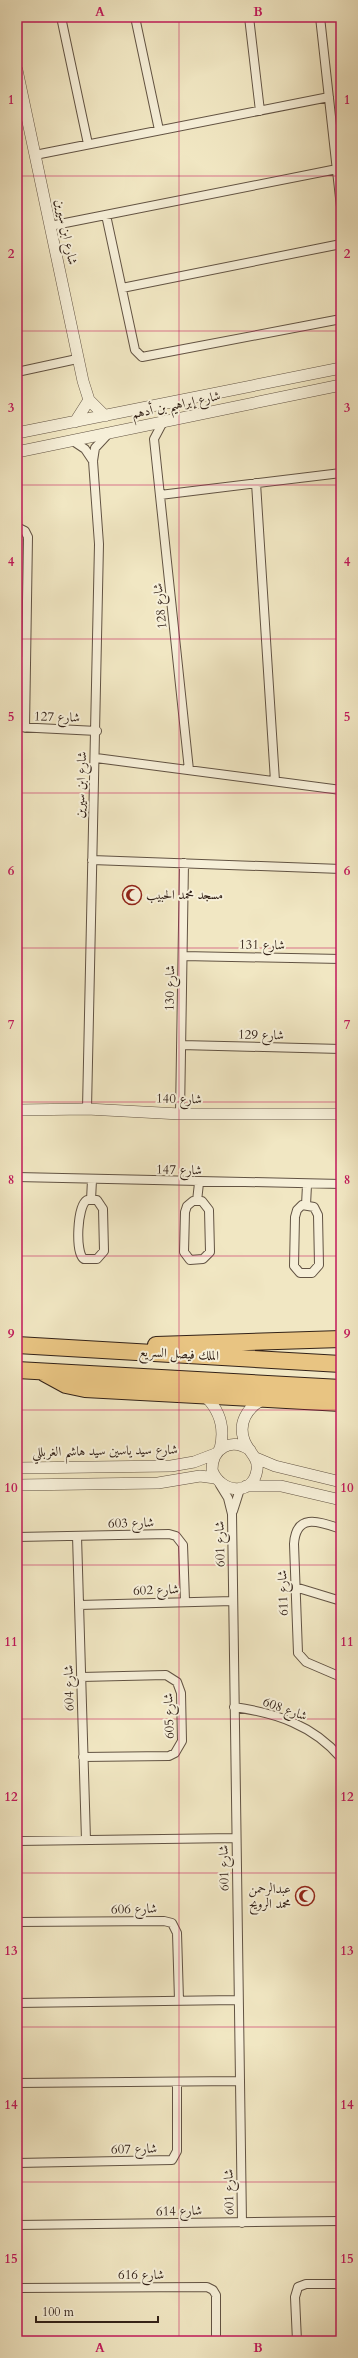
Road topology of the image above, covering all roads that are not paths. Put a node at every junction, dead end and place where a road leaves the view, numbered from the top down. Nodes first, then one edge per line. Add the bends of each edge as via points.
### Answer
1 (61, 17) edge
2 (135, 17) edge
3 (249, 17) edge
4 (320, 17) edge
5 (17, 70) edge
6 (329, 97) junction
7 (260, 111) junction
8 (160, 130) junction
9 (88, 144) junction
10 (35, 154) junction
11 (337, 169) junction
12 (341, 207) edge
13 (106, 215) junction
14 (50, 226) junction
15 (341, 244) edge
16 (122, 288) junction
17 (341, 319) edge
18 (77, 359) junction
19 (341, 368) edge
20 (17, 372) edge
21 (338, 387) edge
22 (89, 400) junction
23 (105, 416) junction
24 (75, 422) junction
25 (163, 422) junction
26 (138, 428) junction
27 (17, 433) edge
28 (108, 434) junction
29 (154, 439) junction
30 (73, 441) junction
31 (17, 452) edge
32 (93, 461) junction
33 (341, 473) edge
34 (256, 483) junction
35 (160, 495) junction
36 (17, 527) edge
37 (21, 661) edge
38 (21, 728) edge
39 (97, 731) junction
40 (96, 758) junction
41 (189, 770) junction
42 (275, 781) junction
43 (341, 790) edge
44 (92, 860) junction
45 (184, 862) junction
46 (341, 869) edge
47 (183, 956) junction
48 (341, 959) edge
49 (181, 1045) junction
50 (341, 1049) edge
51 (86, 1109) junction
52 (17, 1110) edge
53 (180, 1114) junction
54 (341, 1114) edge
55 (17, 1178) edge
56 (92, 1180) junction
57 (199, 1183) junction
58 (341, 1184) edge
59 (307, 1185) junction
60 (91, 1200) junction
61 (197, 1201) junction
62 (306, 1205) junction
63 (341, 1340) edge
64 (17, 1345) edge
65 (100, 1350) junction
66 (341, 1364) edge
67 (17, 1370) edge
68 (41, 1371) junction
69 (341, 1388) edge
70 (206, 1397) junction
71 (262, 1400) junction
72 (341, 1403) edge
73 (217, 1452) junction
74 (253, 1454) junction
75 (17, 1468) edge
76 (217, 1481) junction
77 (341, 1482) edge
78 (17, 1485) edge
79 (243, 1487) junction
80 (341, 1500) edge
81 (232, 1514) junction
82 (341, 1529) edge
83 (77, 1536) junction
84 (17, 1537) edge
85 (295, 1587) junction
86 (185, 1601) junction
87 (233, 1601) junction
88 (341, 1601) edge
89 (79, 1605) junction
90 (81, 1676) junction
91 (341, 1677) edge
92 (234, 1707) junction
93 (83, 1757) junction
94 (341, 1758) edge
95 (236, 1838) junction
96 (86, 1840) junction
97 (17, 1841) edge
98 (17, 1922) edge
99 (179, 2000) junction
100 (237, 2000) junction
101 (17, 2003) edge
102 (239, 2081) junction
103 (177, 2082) junction
104 (17, 2083) edge
105 (17, 2163) edge
106 (341, 2221) edge
107 (242, 2223) junction
108 (17, 2225) edge
109 (341, 2284) edge
110 (17, 2288) edge
111 (216, 2341) edge
112 (297, 2341) edge

1 - 9 street
2 - 8 street
3 - 7 street
4 - 6 street
5 - 10 street, شارع ابن سيرين
6 - 7 street
6 - 11 street
7 - 8 street
8 - 9 street
9 - 10 street
10 - 14 street, شارع ابن سيرين
11 - 12 street
11 - 13 street
13 - 14 street
13 - 16 street
14 - 18 street, شارع ابن سيرين
15 - 16 street
16 - 17 street via 136,352 142,357
18 - 20 street
18 - 22 street, شارع ابن سيرين
19 - 23 street, شارع إبراهيم بن أدهم
21 - 25 street, شارع إبراهيم بن أدهم
22 - 23 street, شارع ابن سيرين
22 - 24 street
23 - 24 street, شارع إبراهيم بن أدهم
24 - 27 street, شارع إبراهيم بن أدهم
25 - 26 street, شارع إبراهيم بن أدهم
25 - 29 street
26 - 28 street, شارع إبراهيم بن أدهم
26 - 29 street via 149,432
28 - 30 street, شارع إبراهيم بن أدهم
28 - 32 street, شارع ابن سيرين via 95,448
29 - 35 street, شارع 128
30 - 31 street, شارع إبراهيم بن أدهم
30 - 32 street via 85,449
32 - 39 street, شارع ابن سيرين via 99,544
33 - 34 street
34 - 35 street
34 - 42 street
35 - 41 street, شارع 128
36 - 37 street via 25,531 28,538
37 - 38 street
38 - 39 street, شارع 127
39 - 40 street, شارع ابن سيرين
40 - 41 street
40 - 44 street, شارع ابن سيرين
41 - 42 street
42 - 43 street
44 - 45 street
44 - 51 street, شارع ابن سيرين
45 - 46 street
45 - 47 street, شارع 130
47 - 48 street, شارع 131
47 - 49 street, شارع 130
49 - 50 street, شارع 129
49 - 53 street, شارع 130
51 - 52 street, شارع 140
51 - 53 street, شارع 140
53 - 54 street, شارع 140
55 - 56 street, شارع 147
56 - 57 street, شارع 147
56 - 60 street
57 - 59 street, شارع 147
57 - 61 street
58 - 59 street, شارع 147
59 - 62 street
60 - 60 street via 84,1202 80,1211 78,1251 84,1259 99,1258 104,1251 103,1210 99,1202
61 - 61 street via 190,1202 186,1212 184,1252 190,1260 205,1259 210,1252 209,1210 205,1203
62 - 62 street via 299,1207 295,1216 294,1266 300,1273 312,1273 319,1265 318,1215 314,1207
63 - 65 highway via 213,1341
64 - 65 highway, الملك فيصل السريع
65 - 66 highway, الملك فيصل السريع
67 - 68 highway, الملك فيصل السريع
68 - 69 highway, الملك فيصل السريع
68 - 70 highway via 66,1385 85,1390
70 - 71 highway
70 - 73 street via 216,1408 222,1421 223,1430
71 - 72 highway
71 - 74 street via 251,1407 242,1424 244,1441
73 - 74 street via 235,1443
73 - 75 street, شارع سيد ياسين سيد هاشم الغربللي via 194,1462 170,1466
73 - 76 street via 212,1462
74 - 77 street via 275,1466
74 - 79 street via 257,1470 255,1477
76 - 78 street via 200,1476 158,1483
76 - 79 street via 229,1489
76 - 81 street, شارع 601 via 228,1498
79 - 80 street via 281,1486
79 - 81 street, شارع 601
81 - 87 street, شارع 601
82 - 85 street, شارع 611 via 317,1521 307,1522 299,1527 294,1540
83 - 84 street, شارع 603
83 - 86 street, شارع 603 via 176,1536 183,1545
83 - 89 street, شارع 604
85 - 88 street
85 - 91 street, شارع 611 via 298,1653 306,1662
86 - 87 street, شارع 602
86 - 89 street, شارع 602
87 - 92 street, شارع 601
89 - 90 street, شارع 604
90 - 93 street, شارع 604
90 - 93 street, شارع 605 via 166,1676 177,1682 181,1693 182,1741 176,1754
92 - 94 street, شارع 608 via 271,1714 296,1723 317,1736
92 - 95 street, شارع 601
93 - 96 street, شارع 604
95 - 96 street
95 - 100 street, شارع 601
96 - 97 street
98 - 99 street, شارع 606 via 172,1923 177,1933
99 - 100 street
99 - 101 street
100 - 102 street, شارع 601
102 - 103 street
102 - 107 street, شارع 601
103 - 104 street
103 - 105 street, شارع 607 via 177,2152 172,2160
106 - 107 street, شارع 614
107 - 108 street, شارع 614
109 - 112 street via 306,2284 298,2287 295,2297
110 - 111 street, شارع 616 via 207,2287 216,2295

